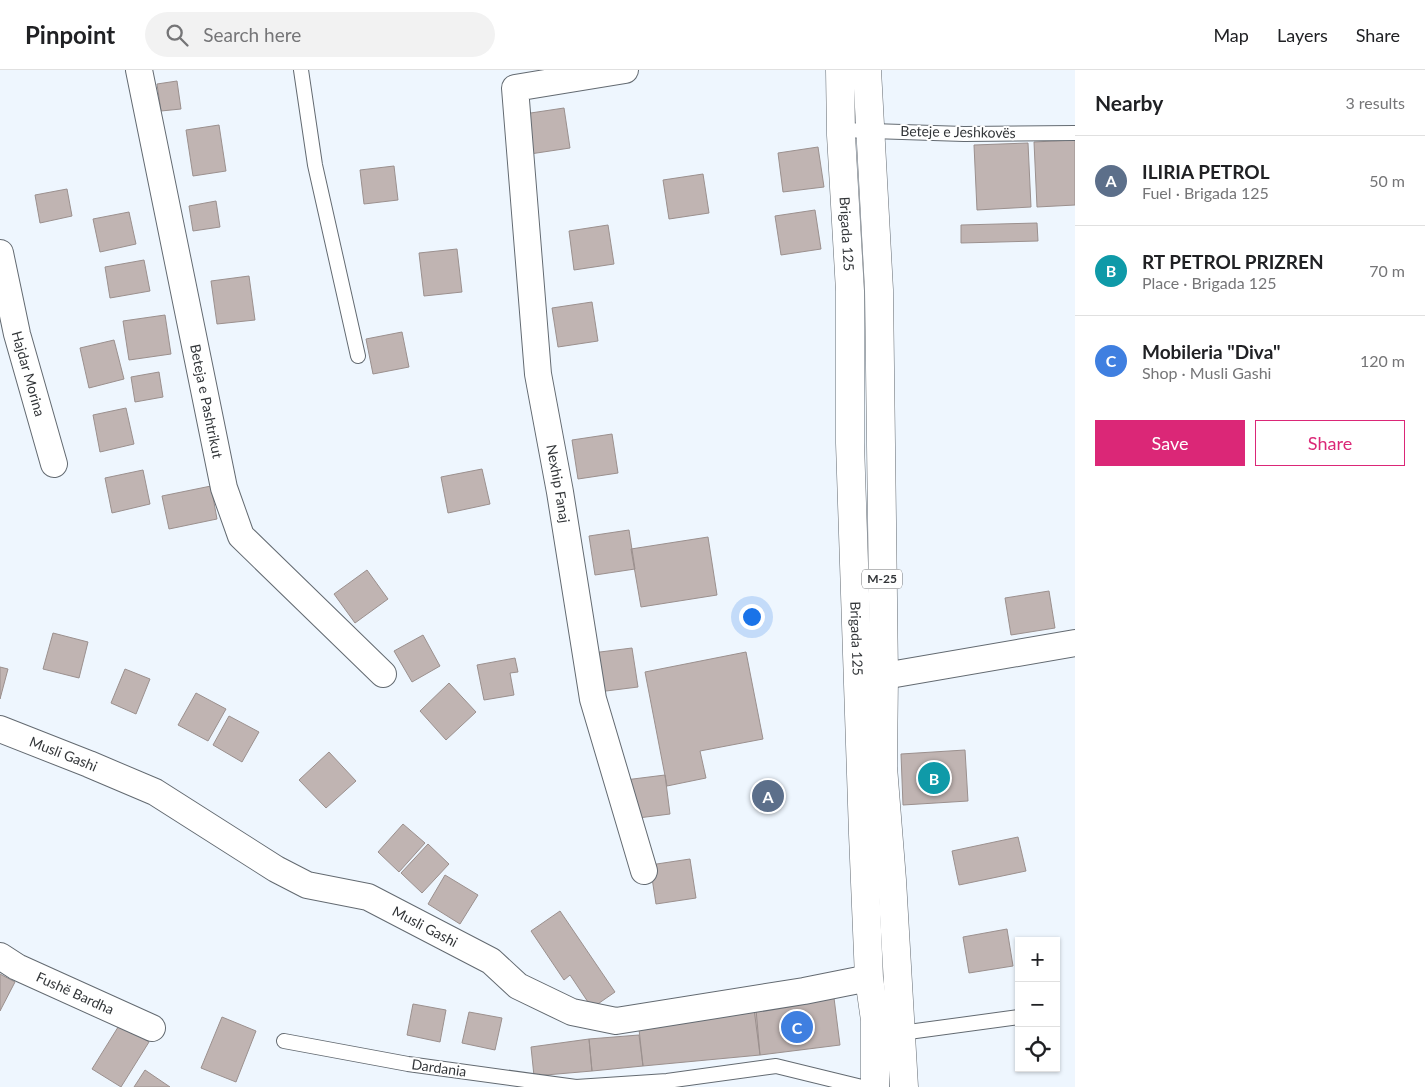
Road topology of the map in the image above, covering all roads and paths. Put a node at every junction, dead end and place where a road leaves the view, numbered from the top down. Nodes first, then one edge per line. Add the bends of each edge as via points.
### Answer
1 (139, 70) edge
2 (302, 70) edge
3 (625, 70) edge
4 (840, 70) edge
5 (867, 70) edge
6 (841, 130) junction
7 (870, 130) junction
8 (1075, 133) edge
9 (0, 253) edge
10 (358, 356) dead end
11 (54, 464) dead end
12 (1075, 643) edge
13 (383, 674) dead end
14 (884, 676) junction
15 (0, 730) edge
16 (644, 871) dead end
17 (0, 956) edge
18 (869, 978) junction
19 (1015, 1018) edge
20 (152, 1028) dead end
21 (901, 1033) junction
22 (284, 1041) dead end
23 (862, 1087) edge
24 (875, 1087) edge
25 (904, 1087) edge

1 - 13 street, Beteja e Pashtrikut via 224,488 241,536
2 - 10 lane via 315,164
3 - 16 street, Nexhip Fanaj via 515,88 538,374 593,699
4 - 6 main road, Brigada 125 / M-25
5 - 7 main road, Brigada 125 / M-25
6 - 7 lane, Beteje e Jeshkovës
6 - 18 main road, Brigada 125 / M-25 via 850,291 850,443
7 - 8 lane, Beteje e Jeshkovës via 964,134
7 - 14 main road, Brigada 125 / M-25 via 879,290
9 - 11 street, Hajdar Morina via 17,334
12 - 14 street, Brigada 125
14 - 21 main road, Brigada 125 / M-25 via 883,767
15 - 18 street, Musli Gashi via 155,792 276,869 307,884 368,897 491,962 518,986 572,1012 616,1020
17 - 20 street, Fushë Bardha via 17,967
18 - 24 main road, Brigada 125 / M-25 via 875,1020
19 - 21 lane
21 - 25 main road, Brigada 125 / M-25
22 - 23 lane, Dardania via 408,1064 576,1087 667,1081 776,1066

